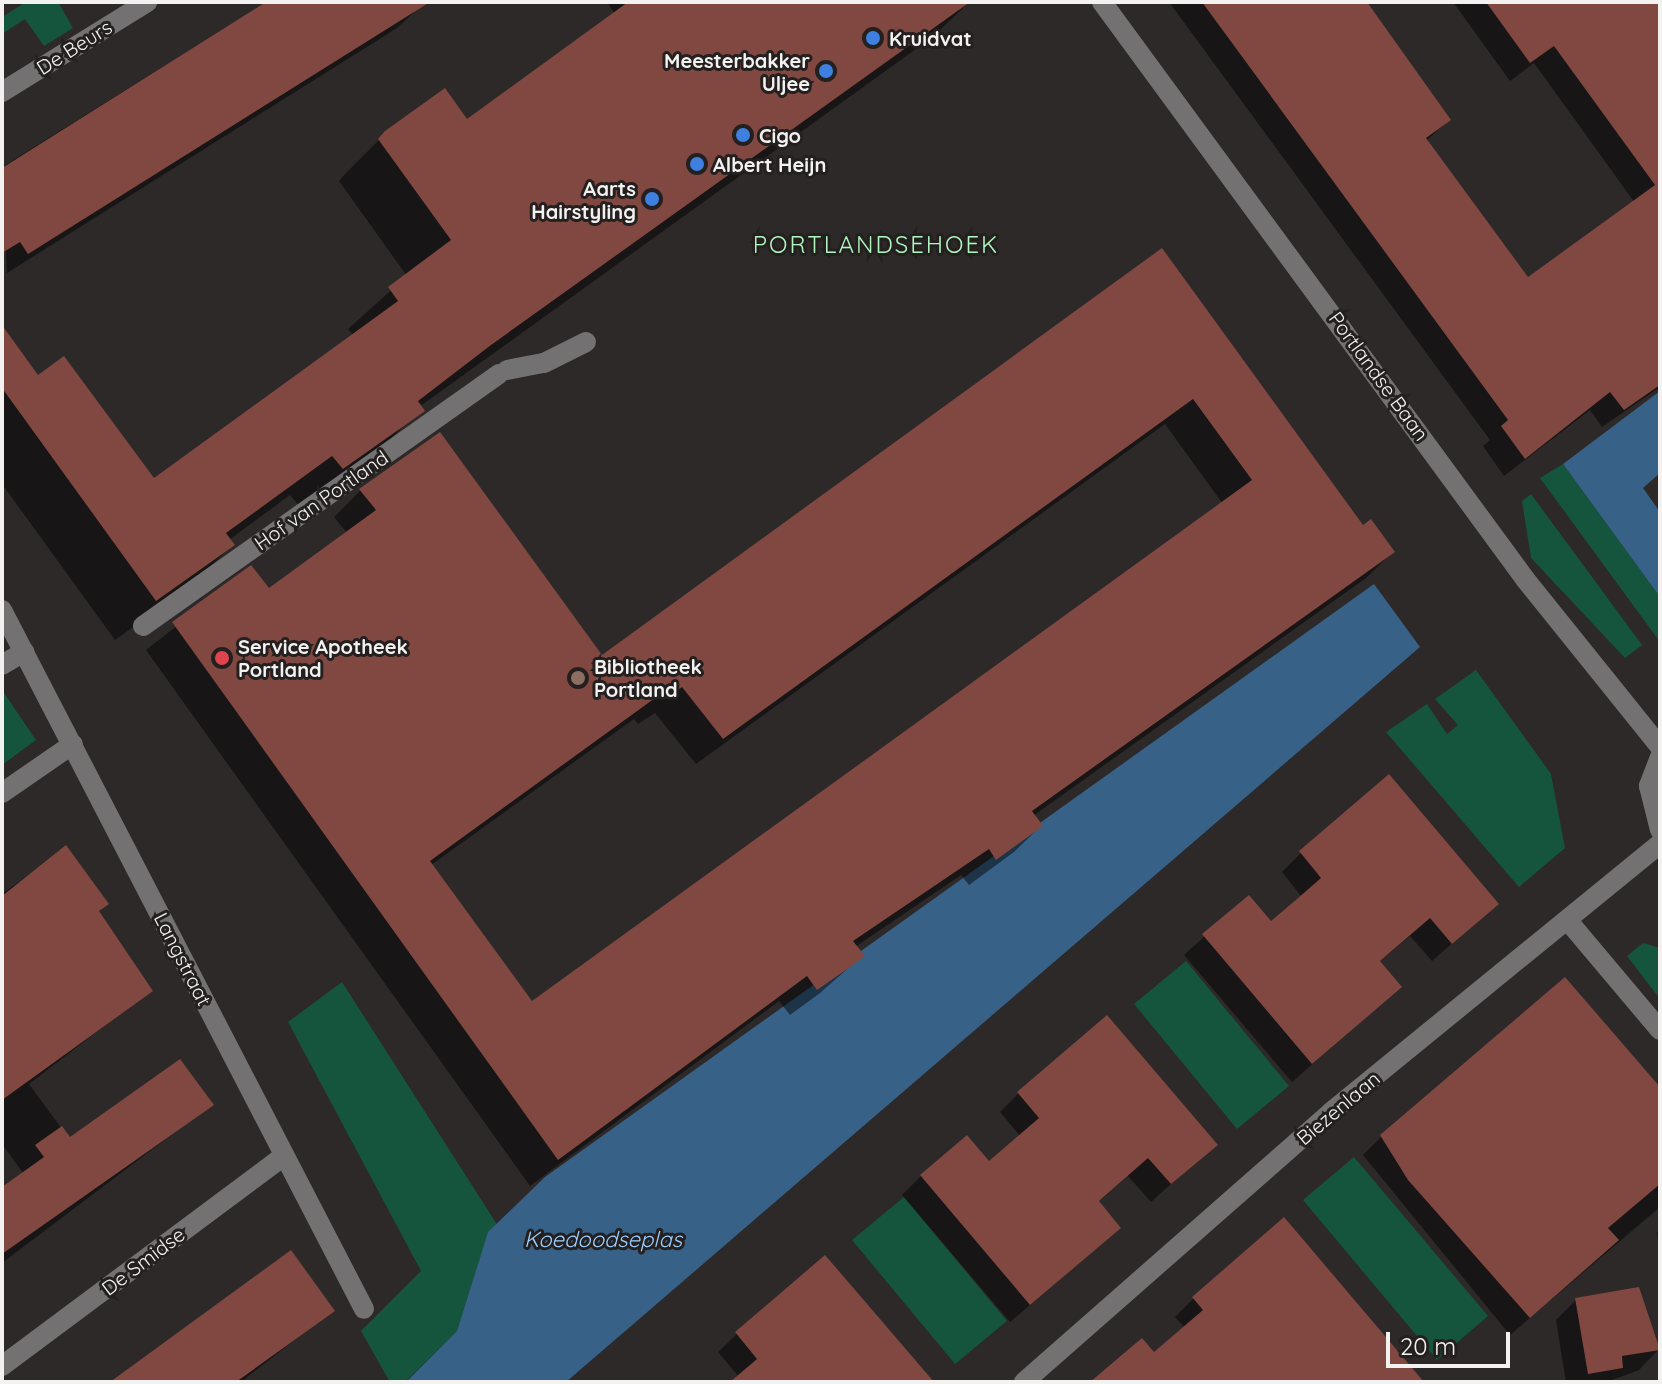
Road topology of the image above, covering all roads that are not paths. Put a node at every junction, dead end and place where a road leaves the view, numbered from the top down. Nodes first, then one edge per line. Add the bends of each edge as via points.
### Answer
1 (147, 2) edge
2 (1102, 2) edge
3 (2, 92) edge
4 (586, 342) dead end
5 (2, 610) edge
6 (143, 626) dead end
7 (24, 652) junction
8 (2, 665) edge
9 (73, 744) junction
10 (1660, 747) edge
11 (1660, 757) edge
12 (2, 793) edge
13 (1660, 830) edge
14 (1660, 844) edge
15 (1569, 922) junction
16 (1660, 1030) edge
17 (284, 1156) junction
18 (364, 1309) dead end
19 (2, 1366) edge
20 (1024, 1382) edge

1 - 3 street, De Beurs
2 - 10 street, Portlandse Baan via 1525,579
4 - 6 street, Hof van Portland via 503,372
5 - 7 street, Langstraat
7 - 8 street
7 - 9 street, Langstraat
9 - 12 street
9 - 17 street, Langstraat
11 - 13 street via 1649,786
14 - 15 street, Biezenlaan
15 - 16 street
15 - 20 street, Biezenlaan via 1331,1112
17 - 18 street, Langstraat
17 - 19 street, De Smidse

